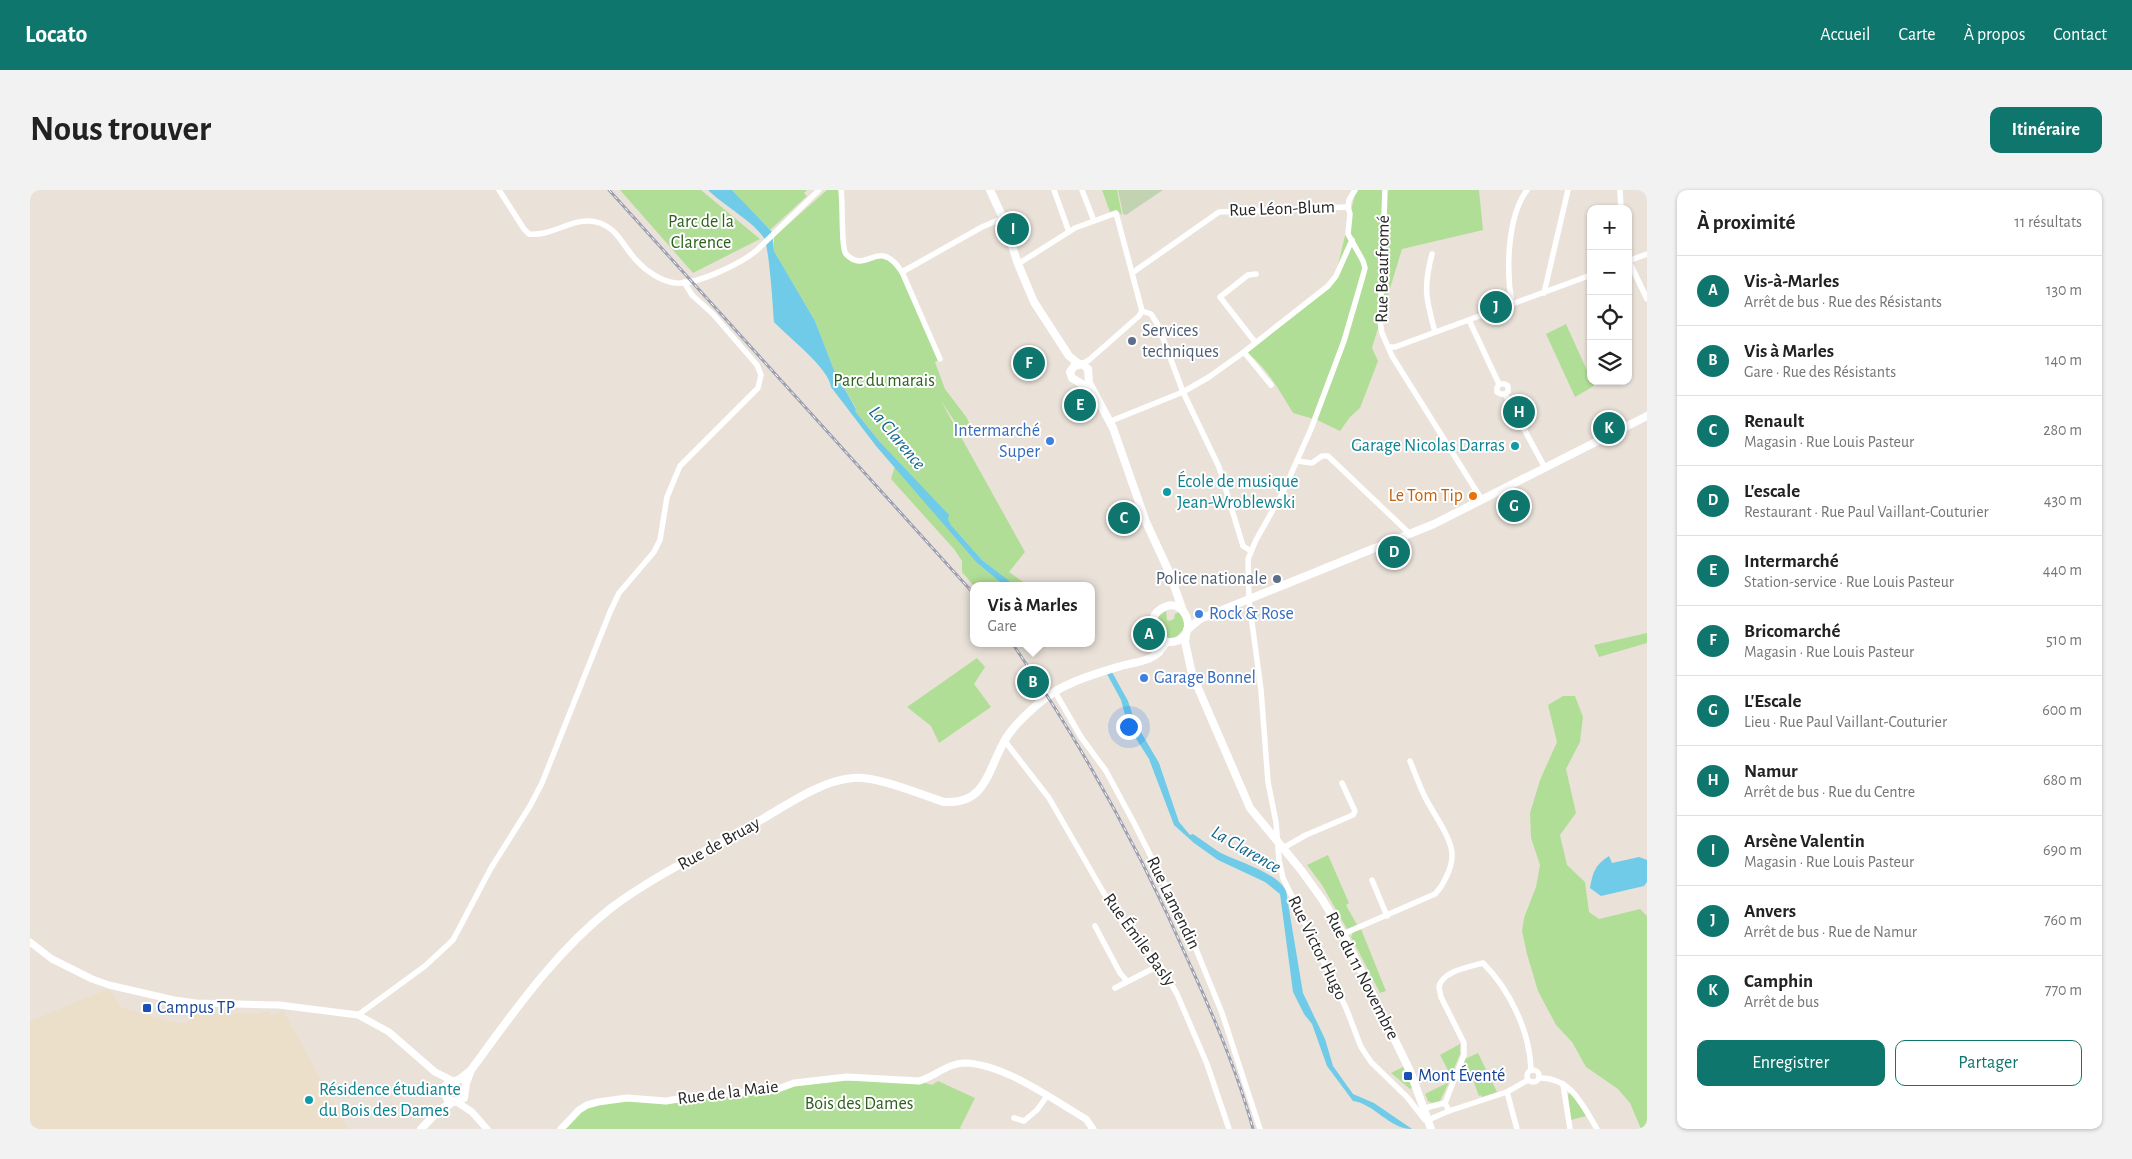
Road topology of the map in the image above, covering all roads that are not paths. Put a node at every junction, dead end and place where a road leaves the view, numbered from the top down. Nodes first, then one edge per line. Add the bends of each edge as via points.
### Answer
1 (500, 190) edge
2 (820, 190) edge
3 (841, 190) edge
4 (990, 190) edge
5 (1054, 190) edge
6 (1082, 190) edge
7 (1355, 190) edge
8 (1385, 190) edge
9 (1527, 190) edge
10 (1568, 190) edge
11 (1620, 190) edge
12 (1621, 205) edge
13 (1348, 207) junction
14 (1003, 218) junction
15 (1094, 221) junction
16 (1069, 232) junction
17 (1352, 240) junction
18 (1432, 254) dead end
19 (1647, 254) edge
20 (1632, 259) edge
21 (1018, 264) junction
22 (1632, 266) edge
23 (902, 272) junction
24 (1132, 273) junction
25 (1256, 274) dead end
26 (1587, 277) edge
27 (684, 282) junction
28 (1544, 293) junction
29 (1647, 299) edge
30 (1512, 304) junction
31 (1142, 310) junction
32 (1468, 320) junction
33 (1435, 332) junction
34 (1255, 342) junction
35 (1389, 347) junction
36 (1244, 352) junction
37 (1093, 356) junction
38 (940, 359) dead end
39 (1078, 365) junction
40 (1089, 374) junction
41 (1080, 382) junction
42 (1271, 385) dead end
43 (1092, 390) junction
44 (1183, 392) junction
45 (1647, 416) edge
46 (1110, 421) junction
47 (1297, 461) junction
48 (1544, 466) junction
49 (1482, 500) junction
50 (1410, 534) junction
51 (1251, 551) junction
52 (1174, 585) junction
53 (1249, 600) junction
54 (1168, 606) junction
55 (1185, 613) junction
56 (1200, 619) junction
57 (1187, 632) junction
58 (1156, 635) junction
59 (1171, 642) junction
60 (1158, 652) junction
61 (1187, 652) junction
62 (1055, 692) junction
63 (1004, 740) junction
64 (1410, 761) dead end
65 (1342, 783) dead end
66 (1280, 845) junction
67 (1372, 880) dead end
68 (1387, 916) junction
69 (1095, 926) dead end
70 (1343, 934) junction
71 (30, 942) edge
72 (1160, 965) junction
73 (1127, 981) junction
74 (1115, 988) dead end
75 (358, 1015) junction
76 (470, 1070) junction
77 (1531, 1070) junction
78 (435, 1072) junction
79 (1539, 1078) junction
80 (1528, 1080) junction
81 (454, 1081) junction
82 (1563, 1084) junction
83 (465, 1090) junction
84 (1419, 1091) junction
85 (445, 1092) junction
86 (1507, 1092) junction
87 (1047, 1096) junction
88 (1408, 1097) junction
89 (455, 1102) junction
90 (1445, 1103) junction
91 (1425, 1108) junction
92 (438, 1111) junction
93 (1449, 1111) junction
94 (472, 1112) junction
95 (1014, 1118) dead end
96 (1428, 1120) junction
97 (421, 1129) edge
98 (487, 1129) edge
99 (561, 1129) edge
100 (1093, 1129) edge
101 (1229, 1129) edge
102 (1260, 1129) edge
103 (1431, 1129) edge
104 (1517, 1129) edge
105 (1570, 1129) edge
106 (1597, 1129) edge

1 - 27 street via 530,234 583,221 596,222 616,234 644,268 669,281
2 - 27 street via 746,258
3 - 23 street via 844,252 860,261 888,256
4 - 14 main road
5 - 16 street
6 - 15 street
7 - 13 street
8 - 35 street, Rue Beaufromé via 1380,322
9 - 30 street via 1517,209 1510,235
10 - 28 street
11 - 12 street
13 - 17 street via 1348,234
13 - 24 street, Rue Léon-Blum via 1219,212
14 - 21 main road
14 - 23 street
15 - 16 street
15 - 24 street via 1118,215
16 - 21 street
17 - 34 street via 1328,286
17 - 47 street via 1365,268 1344,341
18 - 33 street via 1425,285
19 - 20 street
21 - 39 main road via 1041,315
22 - 29 street
23 - 38 street
24 - 31 street
25 - 34 street via 1248,275 1220,297
26 - 28 street
27 - 75 street via 697,301 713,314 757,365 760,383 755,392 686,460 674,478 667,497 660,540 654,552 619,593 542,783 491,868 454,940 442,953
28 - 30 street
30 - 32 street
31 - 37 street
31 - 44 street via 1152,314 1158,325
32 - 33 street
32 - 48 street via 1499,384 1498,392 1505,394
33 - 35 street
34 - 36 street
35 - 49 street, Rue Beaufromé
36 - 42 street
36 - 44 street
37 - 39 street
37 - 40 street
39 - 40 main road
39 - 41 main road via 1070,372 1072,378
40 - 41 main road
40 - 43 main road
41 - 43 main road
43 - 46 main road
44 - 46 street
44 - 51 street via 1219,467 1243,546
45 - 48 main road
46 - 52 main road via 1146,522
47 - 50 street via 1312,463 1328,456
47 - 51 street
48 - 49 main road
49 - 50 main road
50 - 53 main road
51 - 53 street, Rue Victor Hugo via 1247,564
52 - 54 main road
52 - 55 main road
53 - 56 main road
53 - 66 street, Rue Victor Hugo via 1261,690 1268,782
54 - 55 main road
54 - 58 main road via 1154,617
55 - 56 main road via 1193,619
55 - 57 main road
56 - 57 main road
57 - 59 main road
57 - 61 main road
58 - 59 main road
58 - 60 main road
59 - 60 main road
59 - 61 main road
60 - 62 main road, Rue de Bruay via 1147,659
61 - 66 main road via 1192,674 1240,787 1254,814
62 - 63 main road, Rue de Bruay via 1032,709
62 - 102 street, Rue Lamendin via 1081,737 1106,771 1189,932 1222,1013
63 - 72 street, Rue Émile Basly via 1049,798 1113,909
63 - 76 main road, Rue de Bruay via 983,787 966,800 944,802 871,780 840,780 810,792 657,879 612,908 559,957
64 - 68 street via 1450,844 1452,856 1435,894
65 - 66 street via 1355,811 1352,815
66 - 70 main road, Rue du 11 Novembre via 1322,899
66 - 88 street, Rue Victor Hugo via 1282,878 1346,1008 1361,1048
67 - 68 street
68 - 70 street
69 - 73 street
70 - 84 main road, Rue du 11 Novembre
71 - 75 street via 52,959 109,985 196,1004 279,1005
72 - 73 street
72 - 101 street, Rue Émile Basly via 1177,994 1207,1062
73 - 74 street
75 - 78 street via 389,1032
76 - 81 main road
76 - 83 main road
77 - 79 street via 1537,1072
77 - 80 street via 1527,1074
77 - 90 street via 1524,1034 1507,995 1483,963 1462,969 1443,978 1439,987 1464,1043 1464,1055
78 - 81 street
78 - 85 street
79 - 80 street via 1534,1082
79 - 82 street
80 - 86 street
81 - 83 main road via 461,1083
81 - 85 main road via 448,1083
82 - 105 street
82 - 106 street via 1572,1089
83 - 89 main road via 464,1098
83 - 94 street
84 - 88 street
84 - 91 main road, Rue du 11 Novembre
85 - 89 main road via 448,1100
85 - 92 main road
86 - 93 street
86 - 104 street
87 - 95 street via 1024,1121
87 - 99 street, Rue de la Maie via 1008,1075 964,1063 919,1081 847,1077 794,1083 775,1090 666,1101 627,1098 598,1102 580,1110
87 - 100 street, Rue de la Maie via 1086,1119
88 - 96 street, Rue Victor Hugo
89 - 92 main road
89 - 94 street
90 - 91 street
90 - 93 street
91 - 96 main road, Rue du 11 Novembre
92 - 97 main road
93 - 96 street
94 - 98 street
96 - 103 main road, Rue du 11 Novembre

